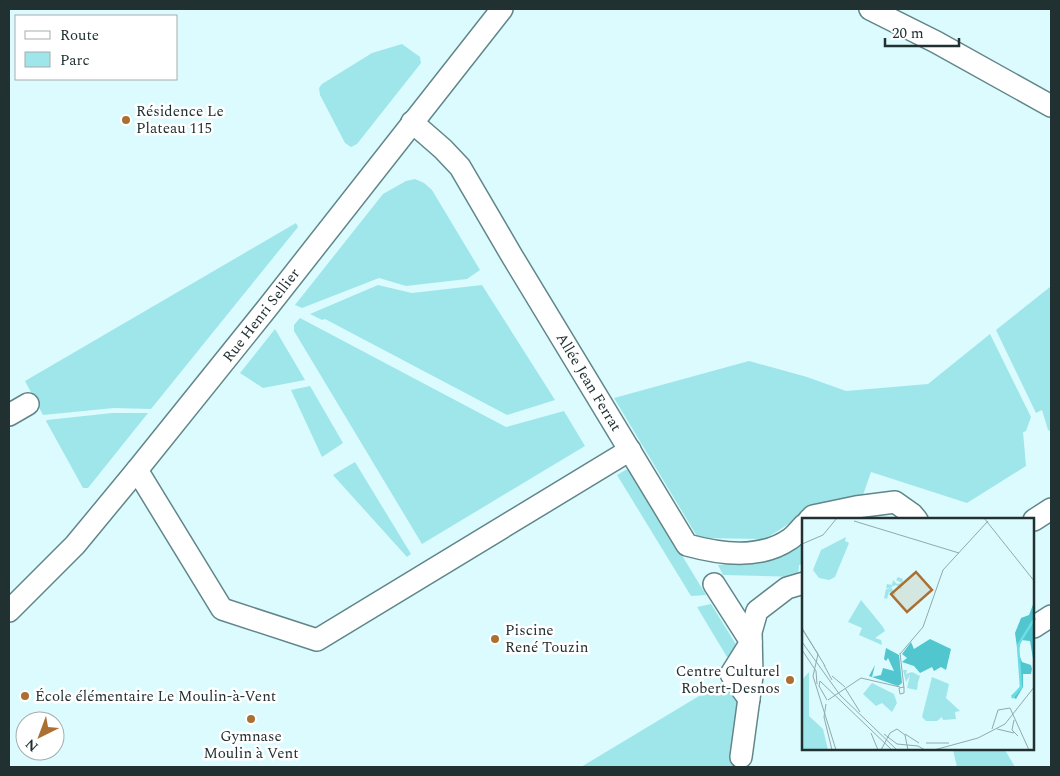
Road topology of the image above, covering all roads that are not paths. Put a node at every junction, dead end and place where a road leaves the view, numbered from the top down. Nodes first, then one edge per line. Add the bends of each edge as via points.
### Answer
1 (502, 9) edge
2 (870, 9) edge
3 (1051, 106) edge
4 (412, 122) junction
5 (28, 404) dead end
6 (9, 415) edge
7 (630, 450) junction
8 (137, 470) junction
9 (1051, 509) edge
10 (810, 518) edge
11 (916, 518) edge
12 (1035, 519) edge
13 (802, 527) edge
14 (714, 584) dead end
15 (802, 584) edge
16 (9, 611) edge
17 (1051, 616) edge
18 (1035, 626) edge
19 (751, 642) junction
20 (741, 757) dead end

1 - 4 street, Rue Henri Sellier
2 - 3 street
4 - 7 street, Allée Jean Ferrat via 460,167
4 - 8 street, Rue Henri Sellier
5 - 6 street
7 - 8 street via 316,640 222,609
7 - 13 street, Allée Jean Ferrat via 687,545 730,554 763,551 790,539
8 - 16 street, Rue Henri Sellier via 74,545
9 - 12 street
10 - 11 street via 895,502
14 - 19 street
15 - 19 street via 786,588 756,611
17 - 18 street
19 - 20 street via 752,676

